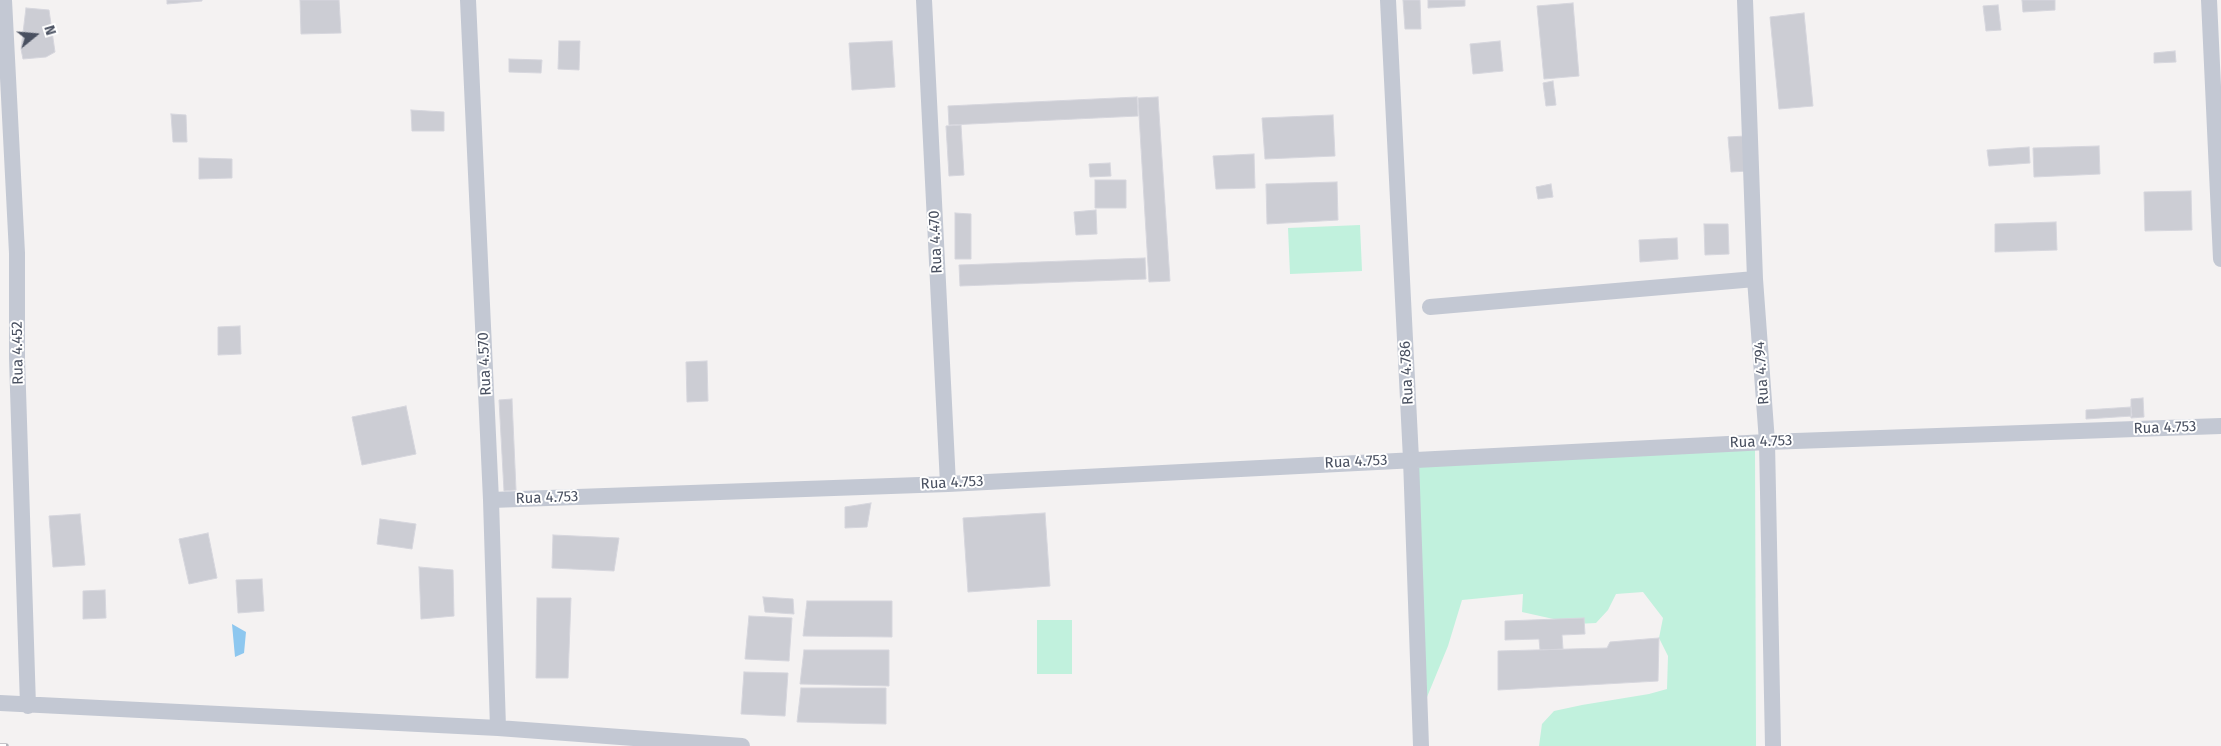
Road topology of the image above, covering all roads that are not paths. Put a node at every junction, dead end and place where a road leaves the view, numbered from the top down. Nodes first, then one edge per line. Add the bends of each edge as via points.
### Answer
1 (4, 0) edge
2 (468, 0) edge
3 (924, 0) edge
4 (1388, 0) edge
5 (1745, 0) edge
6 (2209, 0) edge
7 (2221, 260) edge
8 (1755, 279) junction
9 (1430, 307) dead end
10 (2221, 426) edge
11 (1768, 442) junction
12 (1411, 459) junction
13 (948, 484) junction
14 (492, 500) junction
15 (0, 703) edge
16 (28, 706) junction
17 (498, 728) junction
18 (742, 746) edge
19 (1421, 746) edge
20 (1772, 746) edge

1 - 16 street, Rua 4.452 via 18,253 17,358
2 - 14 street, Rua 4.570
3 - 13 street, Rua 4.470
4 - 12 street, Rua 4.786
5 - 8 street, Rua 4.794
6 - 7 street
8 - 9 street
8 - 11 street, Rua 4.794
10 - 11 street, Rua 4.753
11 - 12 street, Rua 4.753
11 - 20 street, Rua 4.794
12 - 13 street, Rua 4.753
12 - 19 street, Rua 4.786
13 - 14 street, Rua 4.753
14 - 17 street, Rua 4.570
15 - 16 street
16 - 17 street
17 - 18 street

